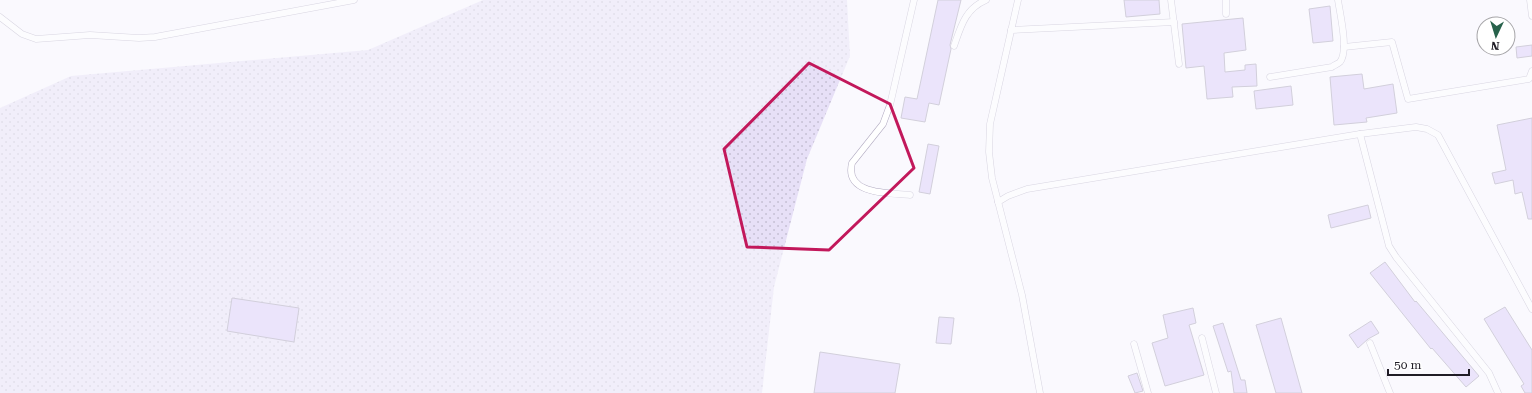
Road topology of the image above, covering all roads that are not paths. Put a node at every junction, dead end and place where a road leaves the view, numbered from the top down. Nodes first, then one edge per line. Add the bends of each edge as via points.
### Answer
1 (354, 0) edge
2 (914, 0) edge
3 (986, 0) edge
4 (1018, 0) edge
5 (1171, 0) edge
6 (1226, 0) edge
7 (1338, 0) edge
8 (1530, 0) edge
9 (1226, 14) dead end
10 (1532, 16) edge
11 (0, 17) edge
12 (1174, 22) junction
13 (1011, 30) junction
14 (954, 46) dead end
15 (1344, 48) junction
16 (1179, 64) dead end
17 (1532, 71) edge
18 (1270, 77) dead end
19 (1531, 78) edge
20 (1360, 134) junction
21 (910, 195) dead end
22 (998, 202) junction
23 (1532, 309) edge
24 (1202, 338) dead end
25 (1370, 343) dead end
26 (1134, 344) dead end
27 (1040, 393) edge
28 (1148, 393) edge
29 (1216, 393) edge
30 (1390, 393) edge
31 (1498, 393) edge

1 - 11 lane via 139,38 90,35 36,40 22,34
2 - 21 lane via 890,106 875,136 852,163 850,170 852,179 861,188
3 - 14 lane via 965,16
4 - 13 lane
5 - 12 lane
6 - 9 lane
7 - 15 lane
8 - 10 lane
12 - 13 lane
12 - 16 lane
13 - 22 lane via 990,124 989,152
15 - 18 lane via 1339,63 1332,67
15 - 19 lane via 1392,42 1408,98
17 - 19 lane
20 - 22 lane via 1027,189
20 - 23 lane via 1416,127 1433,131 1438,135
20 - 31 lane via 1389,246 1489,373
22 - 27 lane via 1022,295
24 - 29 lane
25 - 30 lane
26 - 28 lane

